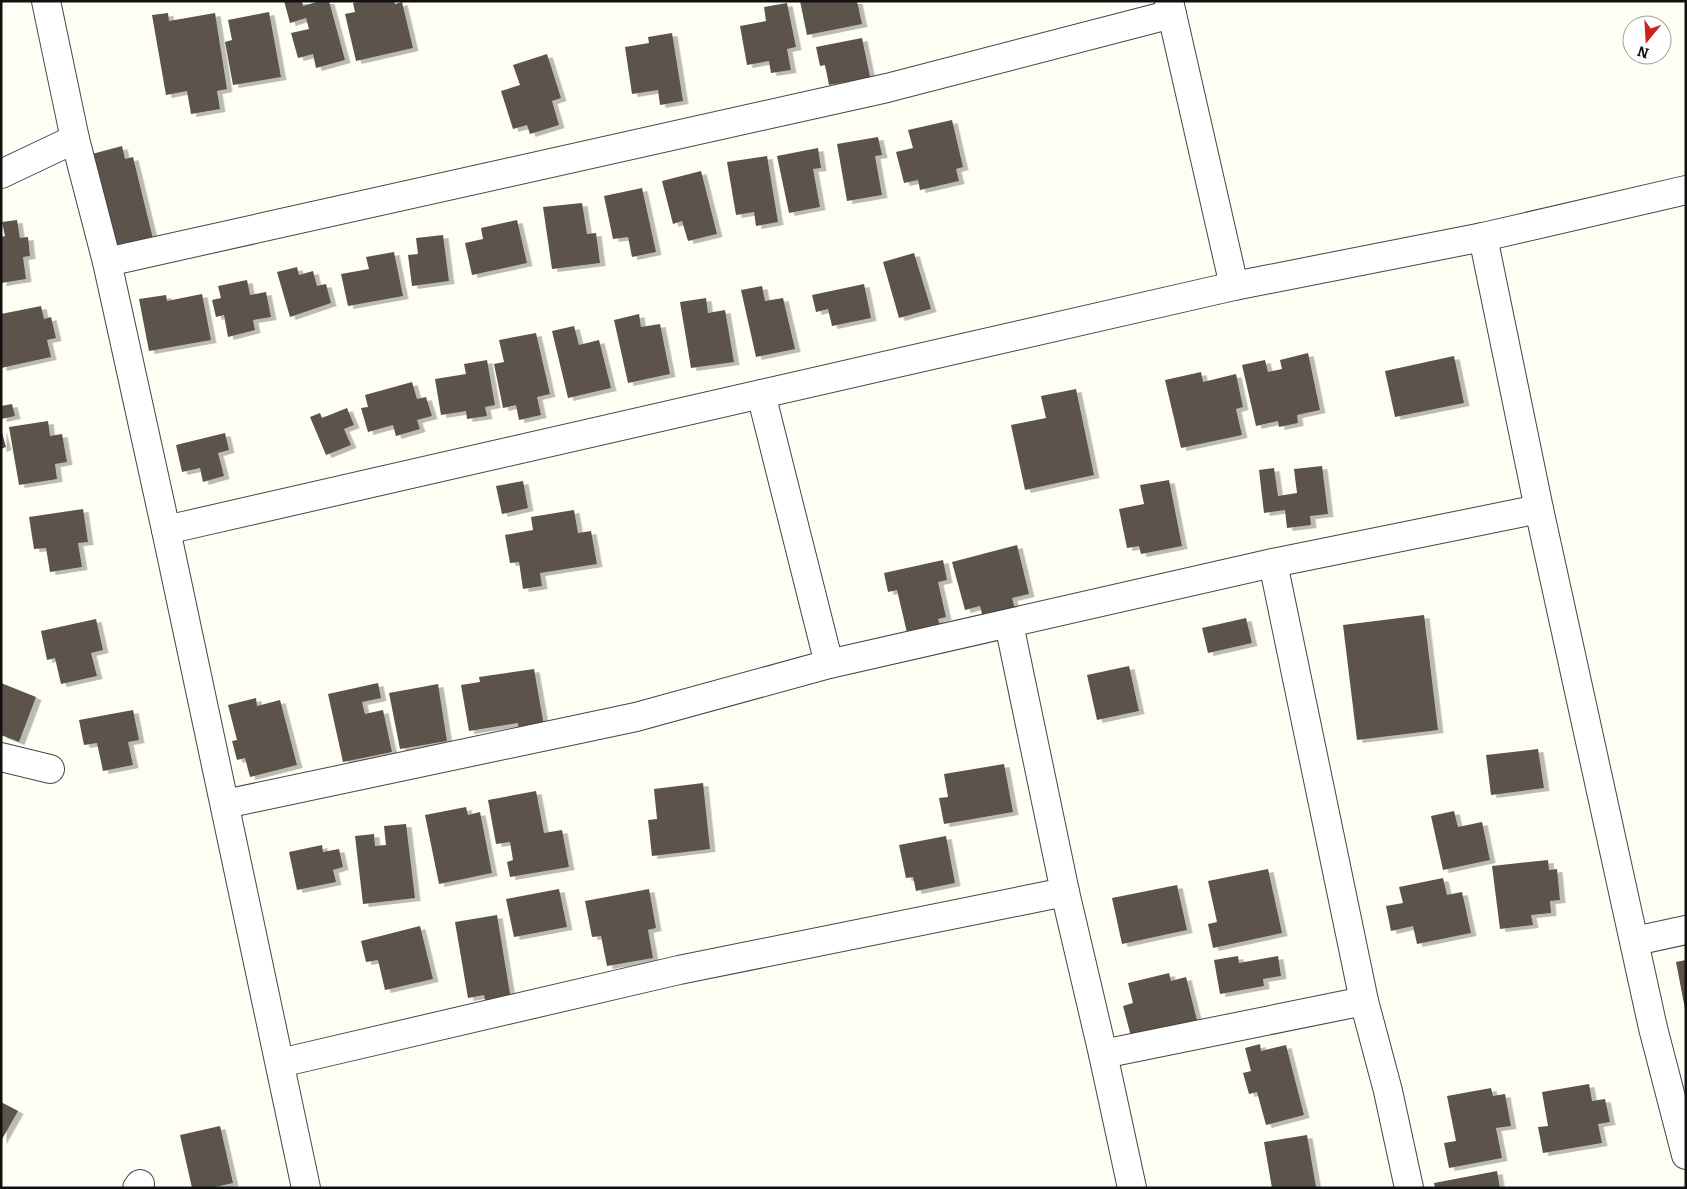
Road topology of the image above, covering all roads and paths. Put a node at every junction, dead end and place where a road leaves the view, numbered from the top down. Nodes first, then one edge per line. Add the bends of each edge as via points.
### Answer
1 (46, 1) edge
2 (1170, 7) edge
3 (75, 139) junction
4 (1, 174) edge
5 (1686, 190) edge
6 (1484, 237) junction
7 (107, 262) junction
8 (1234, 286) junction
9 (762, 394) junction
10 (1539, 510) junction
11 (166, 530) junction
12 (1273, 562) junction
13 (1009, 624) junction
14 (829, 664) junction
15 (1, 757) edge
16 (50, 769) dead end
17 (225, 804) junction
18 (1066, 892) junction
19 (1686, 930) edge
20 (1634, 941) junction
21 (1364, 1001) junction
22 (1103, 1054) junction
23 (280, 1063) junction
24 (1686, 1155) edge
25 (306, 1188) edge
26 (1132, 1188) edge
27 (1409, 1188) edge

1 - 3 street
2 - 7 street via 887,88
2 - 8 street
3 - 4 street
3 - 7 street
5 - 6 street
6 - 8 street
6 - 10 street
7 - 11 street
8 - 9 street
9 - 11 street
9 - 14 street
10 - 12 street
10 - 20 street
11 - 17 street
12 - 13 street
12 - 21 street
13 - 14 street
13 - 18 street
14 - 17 street via 636,717
15 - 16 street
17 - 23 street
18 - 22 street
18 - 23 street via 679,970
19 - 20 street
20 - 24 street
21 - 22 street
21 - 27 street
22 - 26 street
23 - 25 street

